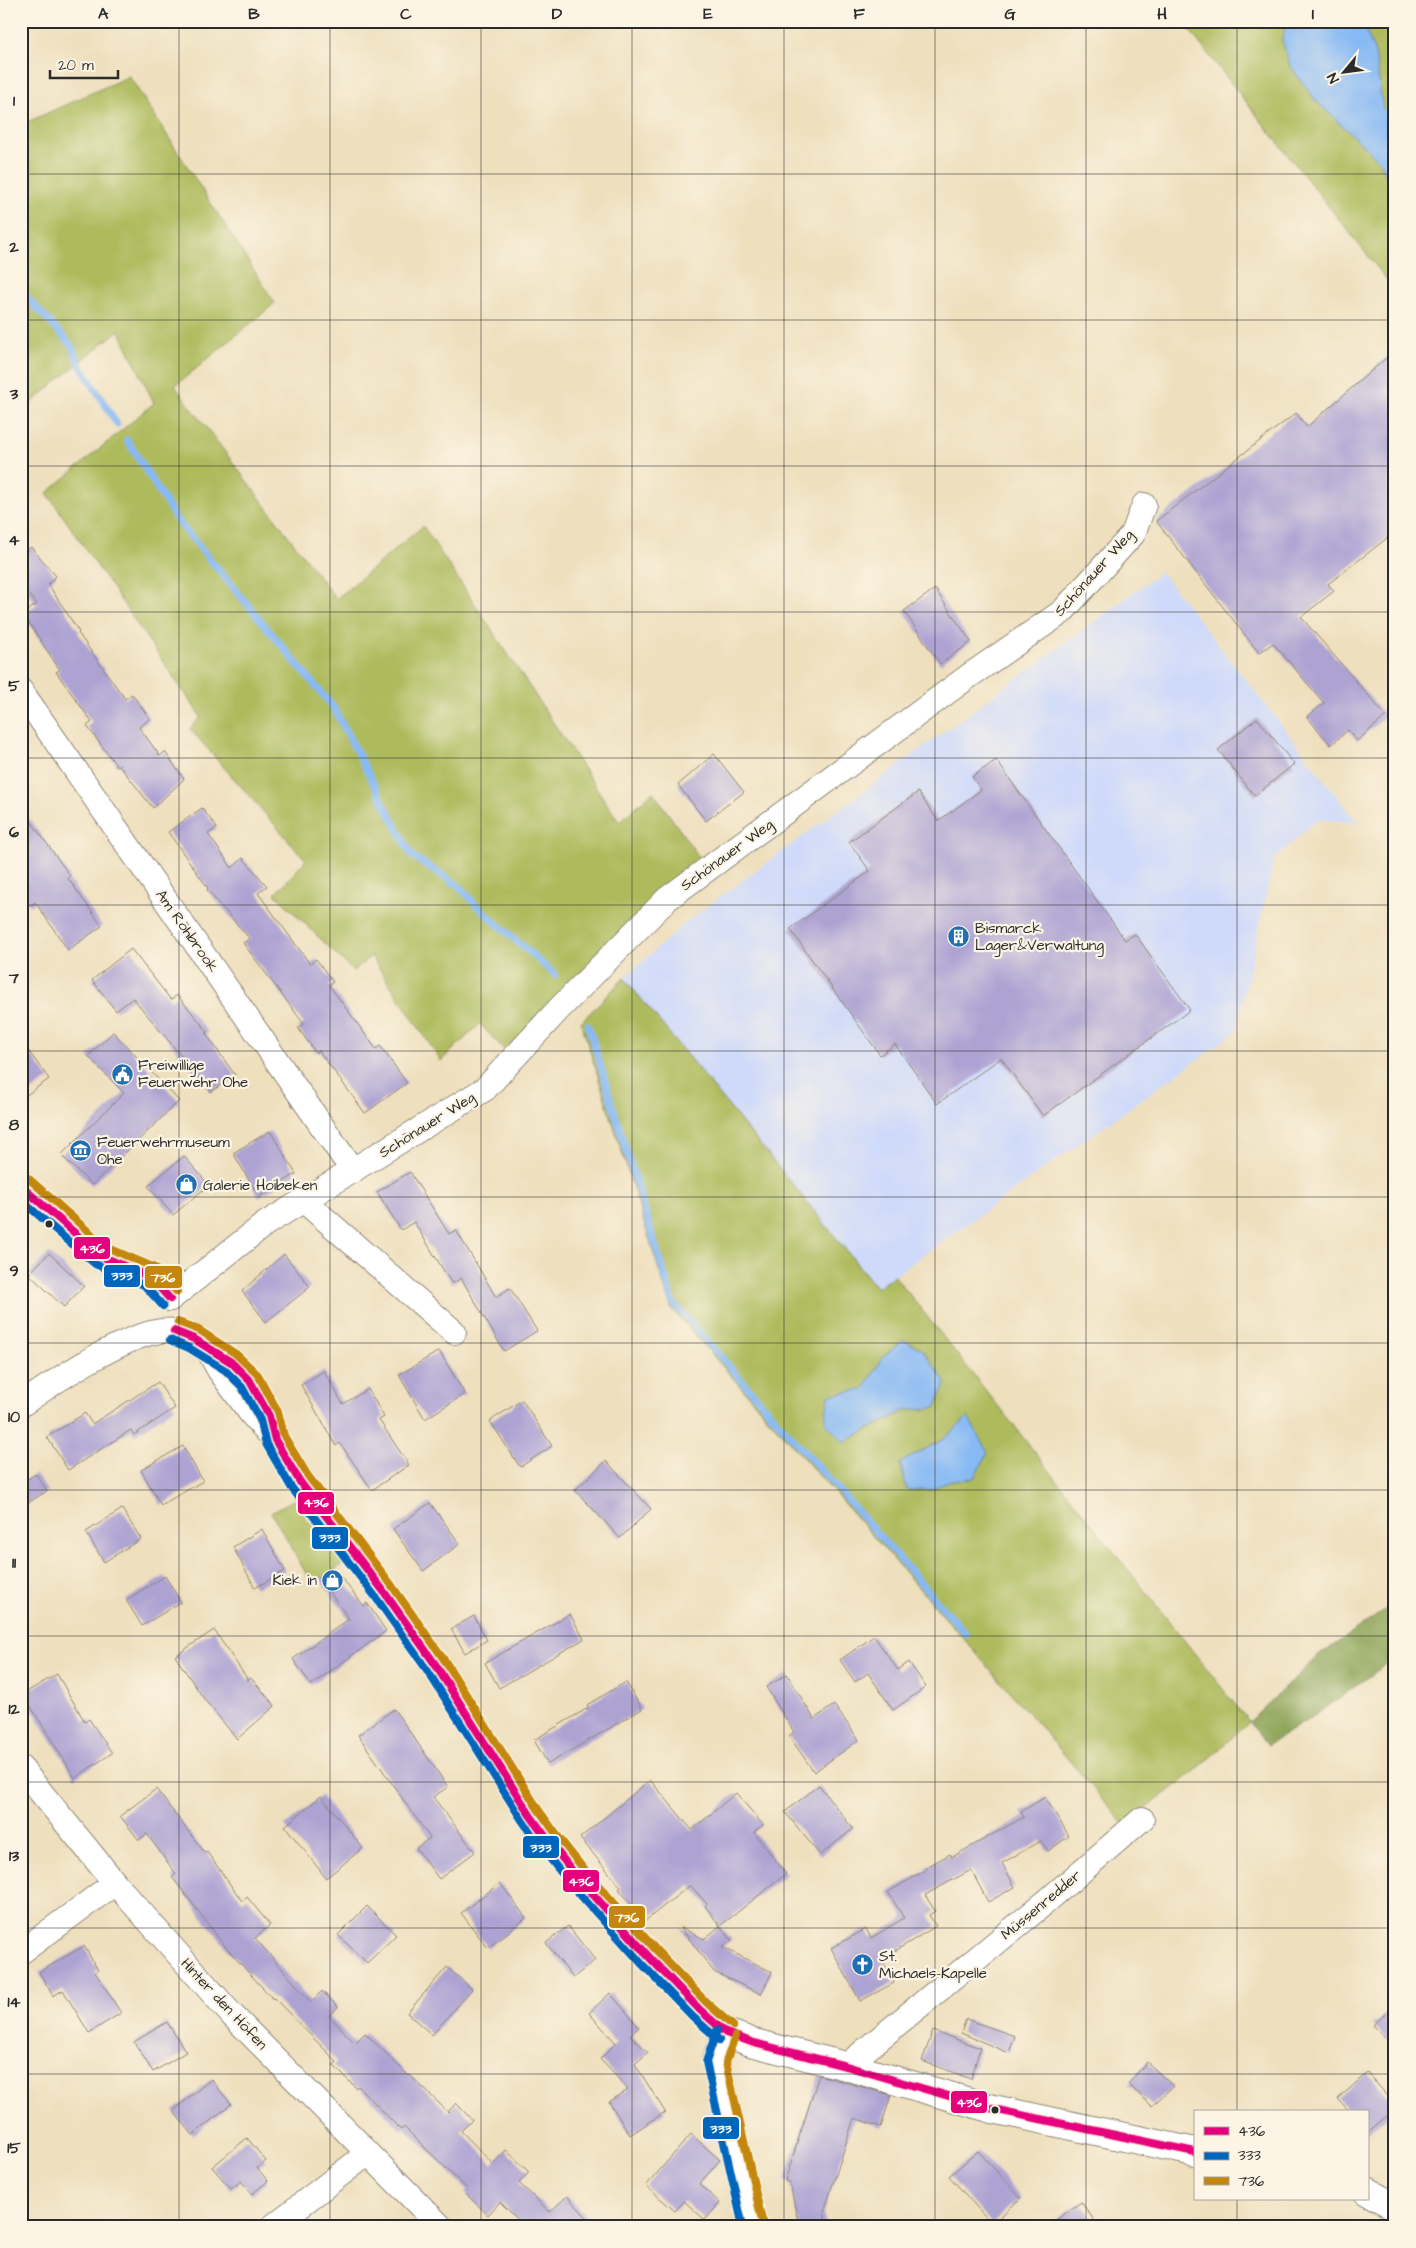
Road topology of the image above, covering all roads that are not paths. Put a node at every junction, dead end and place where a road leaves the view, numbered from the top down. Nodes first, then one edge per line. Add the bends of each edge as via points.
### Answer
1 (1144, 505) dead end
2 (21, 691) edge
3 (353, 1171) junction
4 (21, 1186) edge
5 (303, 1200) junction
6 (170, 1299) junction
7 (174, 1331) junction
8 (454, 1332) dead end
9 (21, 1405) edge
10 (21, 1768) edge
11 (1142, 1819) dead end
12 (115, 1883) junction
13 (21, 1952) edge
14 (726, 2033) junction
15 (846, 2066) junction
16 (1194, 2152) edge
17 (367, 2154) junction
18 (1368, 2187) edge
19 (1395, 2188) edge
20 (1368, 2192) edge
21 (1395, 2206) edge
22 (272, 2227) edge
23 (441, 2227) edge
24 (752, 2227) edge

1 - 3 street, Schönauer Weg via 1133,534 1062,612 969,676 667,899 484,1089
2 - 3 street, Am Röhbrook
3 - 5 street, Schönauer Weg
4 - 6 street via 101,1256 150,1277
5 - 6 street, Schönauer Weg via 237,1244
5 - 8 street
6 - 7 street
7 - 9 street via 154,1332 102,1354 60,1376
7 - 14 street via 194,1339 208,1350 252,1415 275,1440 300,1482 382,1589 434,1664 548,1840 649,1957
10 - 12 street, Hinter den Höfen
11 - 15 street, Müssenredder
12 - 13 street
12 - 17 street, Hinter den Höfen via 232,2015
14 - 15 street
14 - 24 street via 716,2061
15 - 16 street via 993,2109
17 - 22 street
17 - 23 street, Hinter den Höfen
18 - 19 street
20 - 21 street

